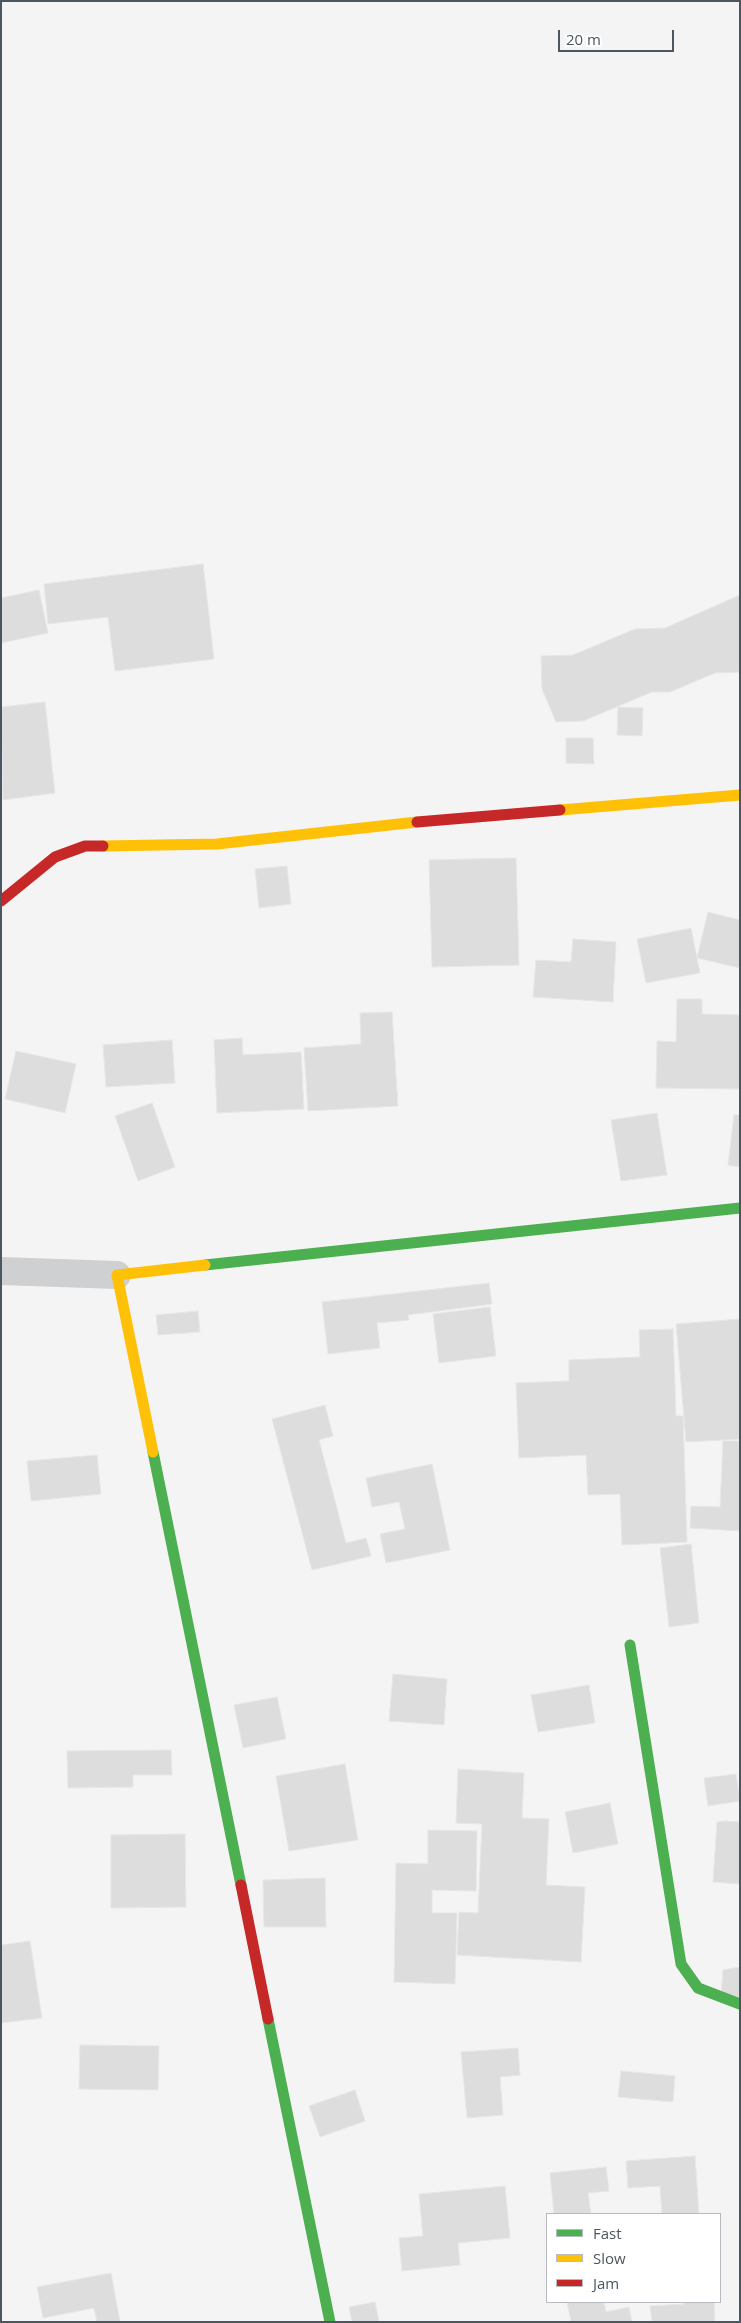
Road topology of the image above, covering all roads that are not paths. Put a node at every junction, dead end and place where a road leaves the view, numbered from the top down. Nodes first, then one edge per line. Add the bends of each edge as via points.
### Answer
1 (740, 795) edge
2 (1, 901) edge
3 (740, 1208) edge
4 (1, 1271) edge
5 (117, 1275) junction
6 (630, 1645) dead end
7 (740, 2004) edge
8 (330, 2322) edge

1 - 2 street via 348,828 217,844 85,846 55,857
3 - 5 street
4 - 5 street
5 - 8 street
6 - 7 street via 682,1964 698,1988

